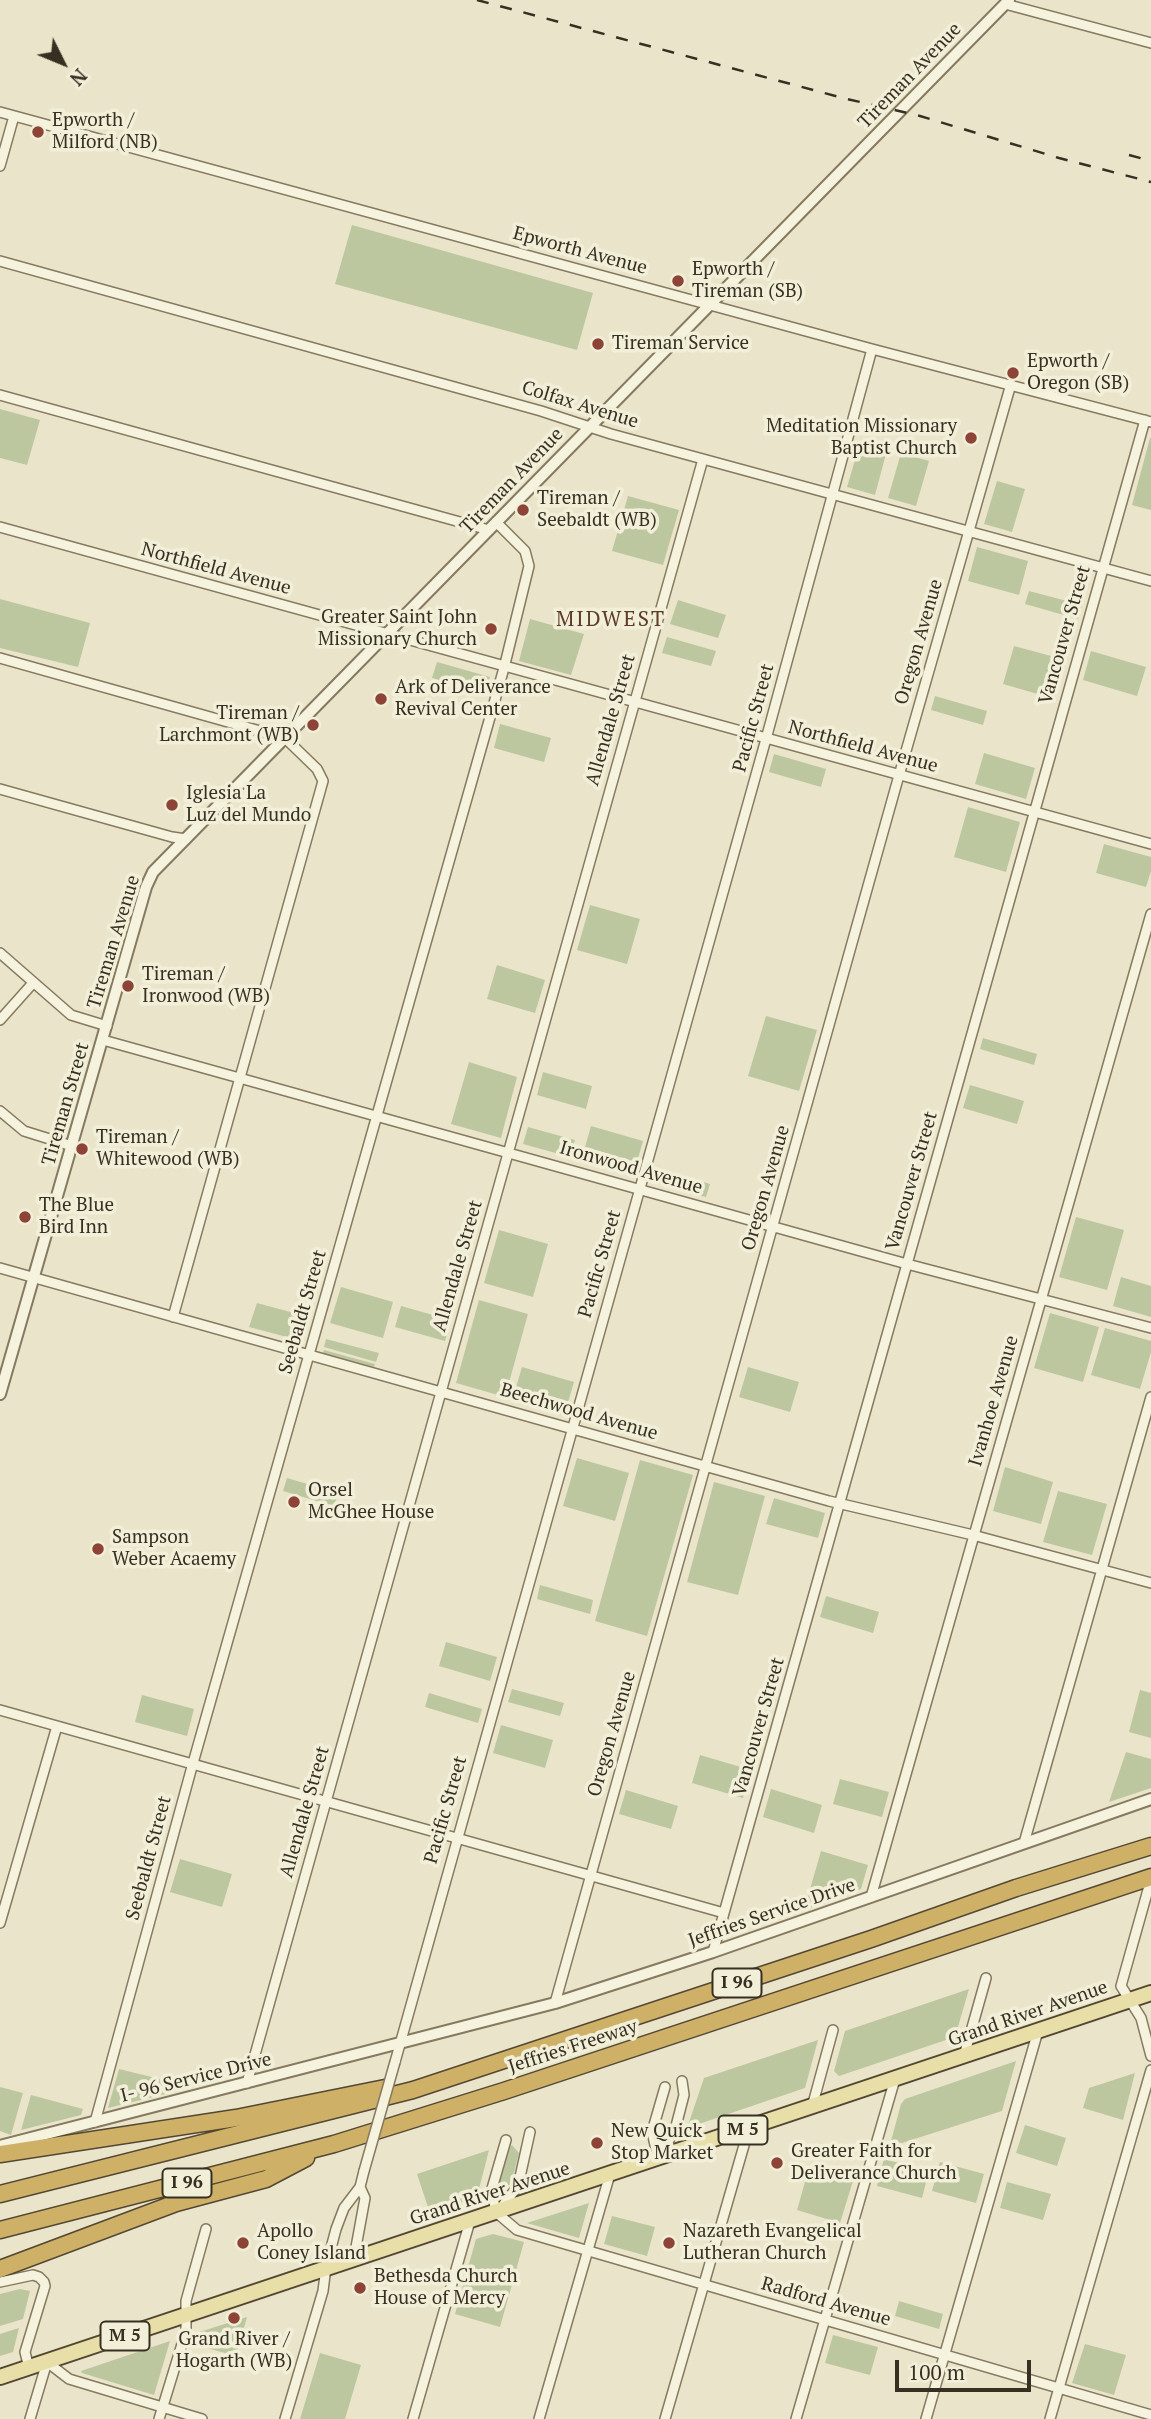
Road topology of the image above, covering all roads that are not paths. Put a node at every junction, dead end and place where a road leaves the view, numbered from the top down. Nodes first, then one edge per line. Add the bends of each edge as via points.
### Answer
1 (1007, 2) edge
2 (1151, 43) edge
3 (0, 112) edge
4 (14, 116) junction
5 (0, 166) edge
6 (0, 261) edge
7 (710, 305) junction
8 (872, 349) junction
9 (1011, 384) junction
10 (0, 395) edge
11 (1148, 421) edge
12 (590, 426) junction
13 (704, 459) junction
14 (833, 494) junction
15 (492, 526) junction
16 (0, 527) edge
17 (969, 531) junction
18 (1103, 568) junction
19 (1151, 581) edge
20 (386, 635) junction
21 (0, 659) edge
22 (504, 667) junction
23 (635, 703) junction
24 (285, 738) junction
25 (766, 739) junction
26 (900, 775) junction
27 (0, 789) edge
28 (1034, 812) junction
29 (186, 839) junction
30 (1151, 844) edge
31 (1151, 914) edge
32 (0, 953) edge
33 (33, 983) junction
34 (0, 1020) edge
35 (107, 1026) junction
36 (103, 1040) junction
37 (240, 1078) junction
38 (0, 1111) edge
39 (377, 1115) junction
40 (72, 1146) junction
41 (508, 1151) junction
42 (639, 1189) junction
43 (773, 1227) junction
44 (906, 1264) junction
45 (0, 1268) edge
46 (34, 1278) junction
47 (1042, 1298) junction
48 (173, 1317) junction
49 (1151, 1328) edge
50 (309, 1354) junction
51 (441, 1391) junction
52 (0, 1394) edge
53 (1151, 1397) edge
54 (572, 1429) junction
55 (706, 1466) junction
56 (840, 1504) junction
57 (973, 1535) junction
58 (1102, 1570) junction
59 (1151, 1583) edge
60 (0, 1710) edge
61 (57, 1726) junction
62 (193, 1763) junction
63 (326, 1800) junction
64 (1151, 1800) edge
65 (456, 1838) junction
66 (1024, 1843) junction
67 (1151, 1846) edge
68 (591, 1875) junction
69 (1151, 1878) edge
70 (871, 1897) junction
71 (724, 1913) junction
72 (0, 1923) edge
73 (713, 1952) junction
74 (986, 1978) dead end
75 (1151, 1993) edge
76 (1129, 2000) junction
77 (555, 2003) junction
78 (834, 2030) dead end
79 (1038, 2031) junction
80 (400, 2043) junction
81 (964, 2056) junction
82 (1151, 2056) edge
83 (1151, 2070) edge
84 (456, 2076) junction
85 (895, 2079) junction
86 (682, 2081) dead end
87 (247, 2083) junction
88 (665, 2087) dead end
89 (812, 2107) junction
90 (95, 2122) junction
91 (749, 2128) junction
92 (530, 2132) dead end
93 (506, 2140) dead end
94 (334, 2144) junction
95 (0, 2146) edge
96 (0, 2154) edge
97 (658, 2158) junction
98 (610, 2174) junction
99 (360, 2187) junction
100 (0, 2194) edge
101 (497, 2213) junction
102 (470, 2221) junction
103 (205, 2229) dead end
104 (0, 2230) edge
105 (588, 2250) junction
106 (354, 2258) junction
107 (326, 2267) junction
108 (0, 2269) edge
109 (0, 2282) edge
110 (704, 2285) junction
111 (186, 2315) junction
112 (825, 2320) junction
113 (944, 2355) junction
114 (47, 2362) junction
115 (29, 2368) junction
116 (0, 2377) edge
117 (1058, 2388) junction
118 (163, 2407) junction
119 (1151, 2415) edge
120 (30, 2419) edge
121 (159, 2419) edge
122 (202, 2419) edge
123 (285, 2419) edge
124 (412, 2419) edge
125 (539, 2419) edge
126 (665, 2419) edge
127 (796, 2419) edge
128 (926, 2419) edge
129 (1050, 2419) edge

1 - 2 street
1 - 7 street, Tireman Avenue
3 - 4 street, Epworth Avenue
4 - 5 street
4 - 7 street, Epworth Avenue
6 - 12 street, Colfax Avenue
7 - 8 street, Epworth Avenue
7 - 12 street, Tireman Avenue
8 - 9 street, Epworth Avenue
8 - 14 street, Pacific Street
9 - 11 street, Epworth Avenue
9 - 17 street, Oregon Avenue
10 - 15 street
11 - 18 street, Vancouver Street
12 - 13 street, Colfax Avenue
12 - 15 street, Tireman Avenue
13 - 14 street, Colfax Avenue
13 - 23 street, Allendale Street
14 - 17 street, Colfax Avenue
14 - 25 street, Pacific Street
15 - 20 street, Tireman Avenue
15 - 22 street, Seebaldt Street via 525,551 529,566
16 - 20 street, Northfield Avenue
17 - 18 street, Colfax Avenue
17 - 26 street, Oregon Avenue
18 - 19 street, Colfax Avenue
18 - 28 street, Vancouver Street
20 - 22 street, Northfield Avenue
20 - 24 street, Tireman Avenue
21 - 24 street
22 - 23 street, Northfield Avenue
22 - 39 street, Seebaldt Street
23 - 25 street, Northfield Avenue
23 - 41 street, Allendale Street
24 - 29 street, Tireman Avenue
24 - 37 street via 321,775 322,791
25 - 26 street, Northfield Avenue
25 - 42 street, Pacific Street
26 - 28 street, Northfield Avenue
26 - 43 street, Oregon Avenue
27 - 29 street
28 - 30 street, Northfield Avenue
28 - 44 street, Vancouver Street
29 - 35 street, Tireman Avenue via 150,876
31 - 47 street, Ivanhoe Avenue
32 - 33 street
33 - 34 street
33 - 35 street via 71,1015
35 - 36 street, Tireman Street
36 - 37 street, Ironwood Avenue
36 - 40 street, Tireman Street
37 - 39 street, Ironwood Avenue
37 - 48 street
38 - 40 street via 24,1131
39 - 41 street, Ironwood Avenue
39 - 50 street, Seebaldt Street
40 - 46 street, Tireman Street
41 - 42 street, Ironwood Avenue
41 - 51 street, Allendale Street
42 - 43 street, Ironwood Avenue
42 - 54 street, Pacific Street
43 - 44 street, Ironwood Avenue
43 - 55 street, Oregon Avenue
44 - 47 street, Ironwood Avenue
44 - 56 street, Vancouver Street
45 - 46 street, Beechwood Avenue
46 - 48 street, Beechwood Avenue
46 - 52 street, Tireman Street
47 - 49 street, Ironwood Avenue
47 - 57 street, Ivanhoe Avenue
48 - 50 street, Beechwood Avenue
50 - 51 street, Beechwood Avenue
50 - 62 street, Seebaldt Street
51 - 54 street, Beechwood Avenue
51 - 63 street, Allendale Street
53 - 58 street
54 - 55 street, Beechwood Avenue
54 - 65 street, Pacific Street
55 - 56 street, Beechwood Avenue
55 - 68 street, Oregon Avenue
56 - 57 street, Beechwood Avenue
56 - 71 street, Vancouver Street
57 - 58 street, Beechwood Avenue
57 - 70 street, Ivanhoe Avenue
58 - 59 street, Beechwood Avenue
58 - 66 street
60 - 61 street
61 - 62 street
61 - 72 street
62 - 63 street
62 - 90 street, Seebaldt Street
63 - 65 street
63 - 87 street, Allendale Street
64 - 66 street, Jeffries Service Drive
65 - 68 street
65 - 80 street, Pacific Street
66 - 70 street, Jeffries Service Drive
67 - 84 highway, Jeffries Freeway / I 96
68 - 71 street
68 - 77 street, Oregon Avenue
69 - 76 street via 1121,1986
69 - 94 highway, Jeffries Freeway / I 96
70 - 73 street, Jeffries Service Drive
71 - 73 street, Vancouver Street
73 - 77 street, Jeffries Service Drive
74 - 81 street
75 - 76 main road, Grand River Avenue / M 5
76 - 79 main road, Grand River Avenue / M 5
76 - 82 street via 1142,2018
77 - 80 street, Jeffries Service Drive
78 - 89 street
79 - 81 main road, Grand River Avenue / M 5
79 - 113 street
80 - 87 street, I- 96 Service Drive
80 - 99 street, Pacific Street, bridge
81 - 85 main road, Grand River Avenue / M 5
83 - 117 street
84 - 96 highway via 236,2118
84 - 100 highway, Jeffries Freeway / I 96
85 - 89 main road, Grand River Avenue / M 5
85 - 112 street
86 - 97 street via 684,2095 674,2130
87 - 90 street, I- 96 Service Drive
88 - 97 street via 652,2132
89 - 91 main road, Grand River Avenue / M 5
90 - 95 street, I- 96 Service Drive
91 - 97 main road, Grand River Avenue / M 5
91 - 110 street
92 - 101 street via 518,2186
93 - 101 street via 491,2192
94 - 104 highway, Jeffries Freeway / I 96
94 - 108 highway via 266,2179 176,2203
97 - 98 main road, Grand River Avenue / M 5
98 - 101 main road, Grand River Avenue / M 5
98 - 105 street
99 - 106 street, Pacific Street via 365,2198
99 - 107 street, Pacific Street via 344,2208
101 - 102 main road, Grand River Avenue / M 5
101 - 105 street, Radford Avenue via 517,2230
102 - 106 main road, Grand River Avenue / M 5
102 - 124 street
103 - 111 street
105 - 110 street, Radford Avenue
105 - 125 street
106 - 107 main road, Grand River Avenue / M 5
107 - 111 main road, Grand River Avenue / M 5
107 - 123 street, Pacific Street
109 - 115 street via 33,2276 44,2283 25,2352
110 - 112 street, Radford Avenue
110 - 126 street
111 - 114 main road, Grand River Avenue / M 5
111 - 118 street via 186,2331
112 - 113 street, Radford Avenue
112 - 127 street
113 - 117 street, Radford Avenue
113 - 128 street
114 - 115 main road, Grand River Avenue / M 5
114 - 118 street via 69,2379
114 - 120 street
115 - 116 main road, Grand River Avenue / M 5
117 - 119 street, Radford Avenue
117 - 129 street
118 - 121 street
118 - 122 street

